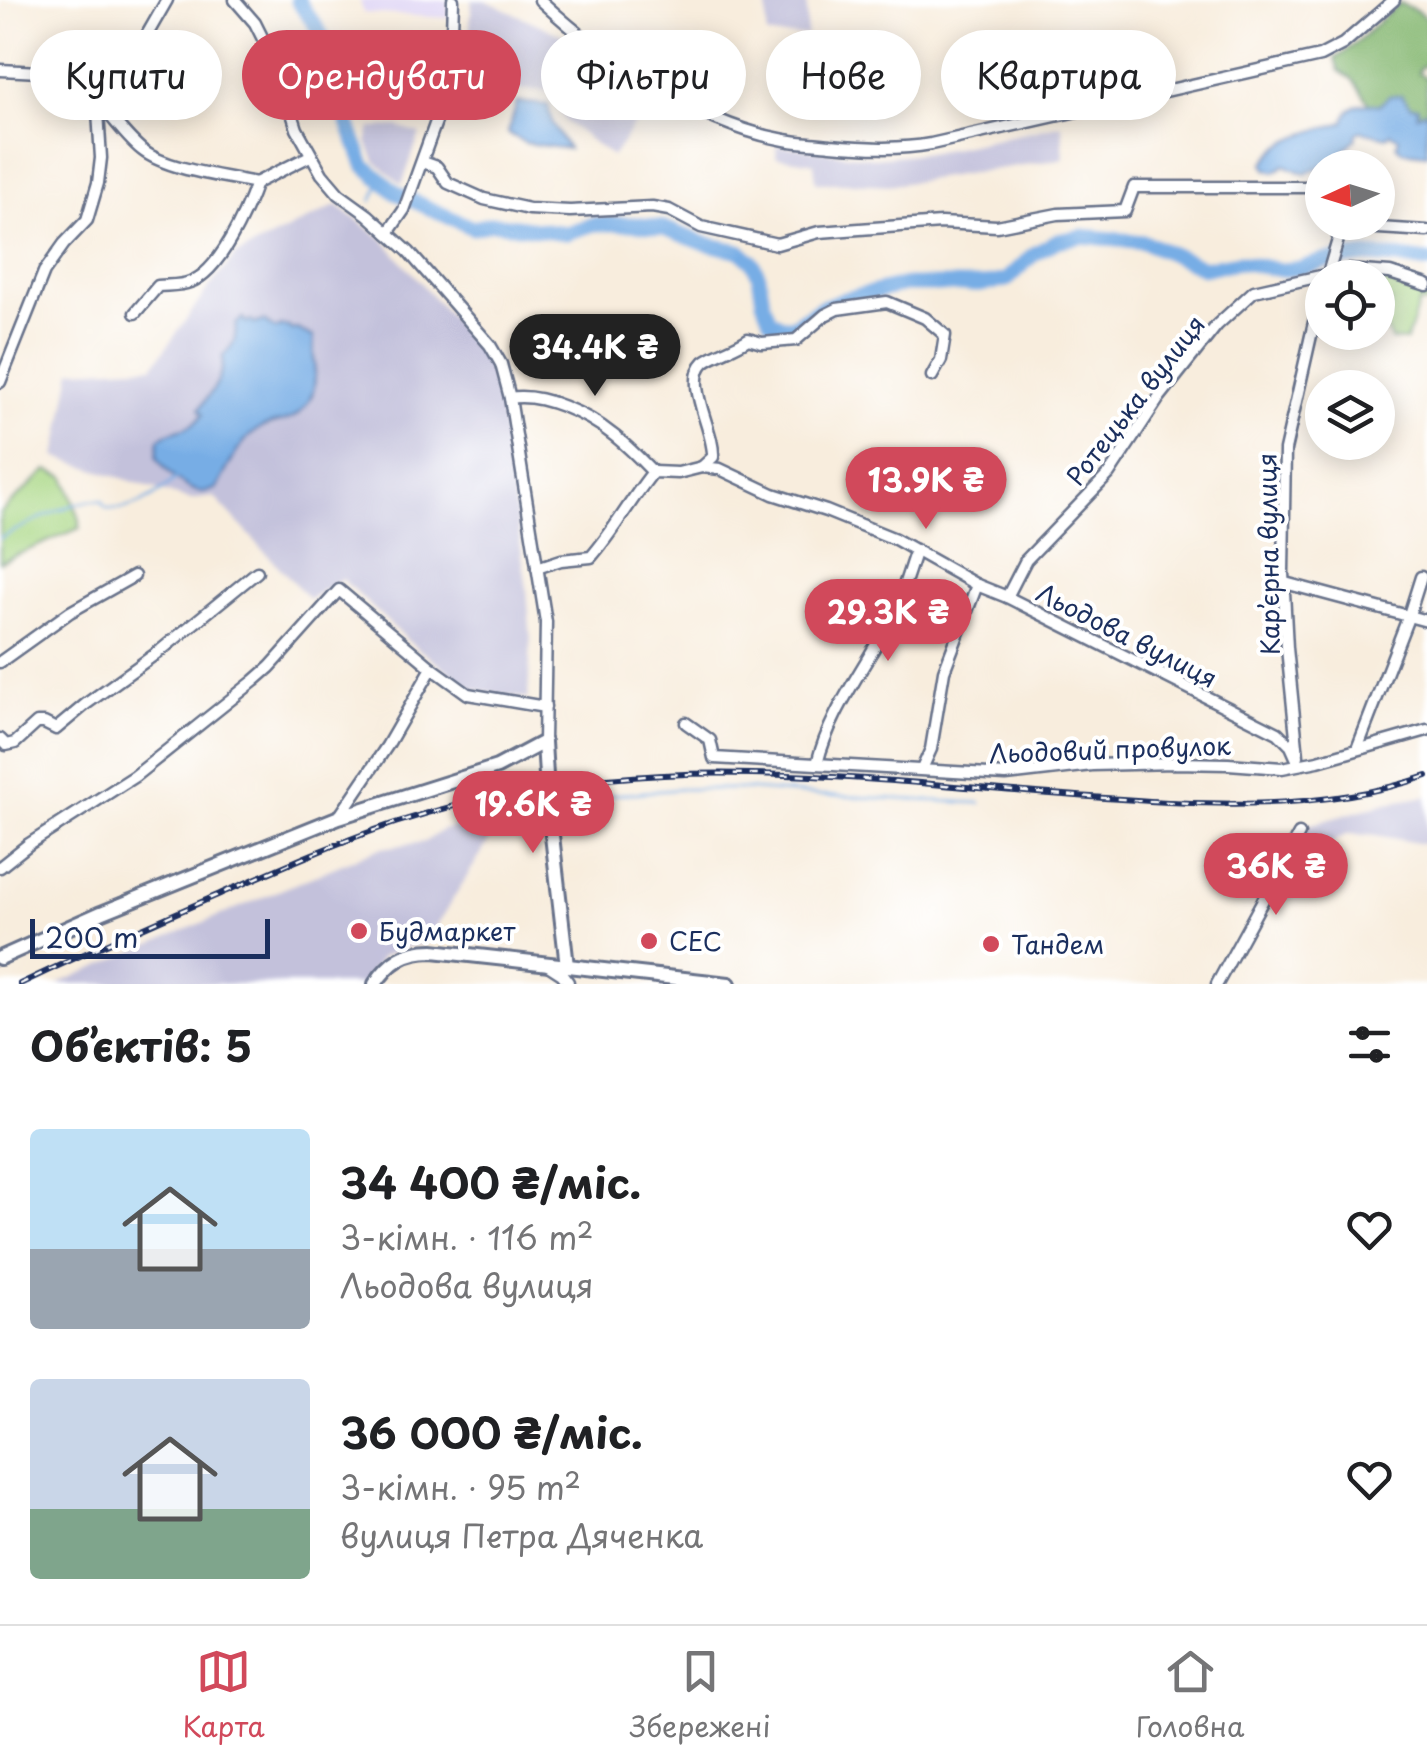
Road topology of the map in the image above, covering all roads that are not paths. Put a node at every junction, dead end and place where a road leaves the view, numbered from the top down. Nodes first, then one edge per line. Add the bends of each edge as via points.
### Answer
1 (168, 0) edge
2 (235, 0) edge
3 (453, 0) edge
4 (540, 0) edge
5 (1394, 0) edge
6 (150, 30) edge
7 (0, 70) edge
8 (30, 72) edge
9 (98, 120) edge
10 (114, 120) edge
11 (310, 156) junction
12 (423, 162) junction
13 (256, 184) junction
14 (1305, 187) edge
15 (1395, 230) edge
16 (1427, 231) edge
17 (388, 233) junction
18 (1305, 275) edge
19 (1395, 275) edge
20 (1427, 285) edge
21 (135, 312) dead end
22 (1308, 350) edge
23 (932, 376) dead end
24 (0, 382) edge
25 (510, 398) junction
26 (702, 468) junction
27 (653, 472) junction
28 (916, 550) junction
29 (538, 568) junction
30 (258, 572) dead end
31 (134, 576) dead end
32 (1421, 577) dead end
33 (1285, 583) junction
34 (976, 585) junction
35 (1007, 597) junction
36 (1408, 615) junction
37 (1427, 621) edge
38 (0, 662) edge
39 (432, 668) junction
40 (545, 706) junction
41 (686, 723) dead end
42 (1427, 730) edge
43 (0, 739) edge
44 (544, 742) junction
45 (1357, 749) junction
46 (817, 764) junction
47 (1299, 764) junction
48 (922, 769) junction
49 (339, 817) junction
50 (1299, 834) dead end
51 (0, 867) edge
52 (564, 944) junction
53 (0, 958) edge
54 (542, 963) junction
55 (566, 966) junction
56 (588, 969) junction
57 (702, 982) edge
58 (570, 983) edge
59 (375, 984) edge
60 (728, 984) edge
61 (1216, 984) edge

1 - 6 street
2 - 11 street via 264,42
3 - 12 street via 449,86
4 - 5 street via 653,86 716,120 784,140 872,149 931,144 1320,56
7 - 8 street
9 - 24 street via 101,158 87,220 44,272
10 - 13 street via 161,162
11 - 13 street
11 - 17 street via 330,186
12 - 14 street via 484,199 570,211 652,206 701,227 777,244 818,232 997,226 1125,211 1134,186
12 - 17 street
13 - 21 street via 244,218 213,265 192,282 158,286
15 - 16 street
17 - 25 street via 490,345
18 - 35 street, Ротецька вулиця via 1254,291 1217,325 1109,474 1026,560
19 - 20 street
22 - 33 street, Карʼєрна вулиця via 1285,450
23 - 26 street via 946,336 925,318 887,302 837,309 796,340 748,339 704,362 698,375 696,392 714,444
25 - 27 street via 522,395 576,411 611,432
25 - 29 street
26 - 27 street, Льодова вулиця
26 - 28 street, Льодова вулиця via 720,469
27 - 29 street via 591,557
28 - 34 street, Льодова вулиця
28 - 46 street via 892,615 822,740
29 - 40 street via 546,622
30 - 43 street via 56,729 36,724 15,743 6,746
31 - 38 street
32 - 36 street
33 - 36 street
33 - 47 street, Карʼєрна вулиця
34 - 35 street, Льодова вулиця
34 - 48 street via 944,671
35 - 47 street, Льодова вулиця via 1278,733
36 - 37 street
36 - 45 street
39 - 40 street via 468,694
39 - 49 street
39 - 51 street via 339,590 254,681 135,776
40 - 44 street
41 - 46 street, Льодовий провулок via 710,740 714,758
42 - 45 street, Льодовий провулок
44 - 49 main road via 497,767
44 - 52 main road
45 - 47 street, Льодовий провулок
46 - 48 street, Льодовий провулок
47 - 48 street, Льодовий провулок via 1092,766 1006,776
49 - 53 main road
50 - 61 street
52 - 54 main road
52 - 55 main road
52 - 56 main road via 574,962
54 - 55 main road
54 - 58 street
54 - 59 main road via 413,952
55 - 56 main road
55 - 58 street
56 - 57 main road
56 - 58 street
57 - 60 main road

